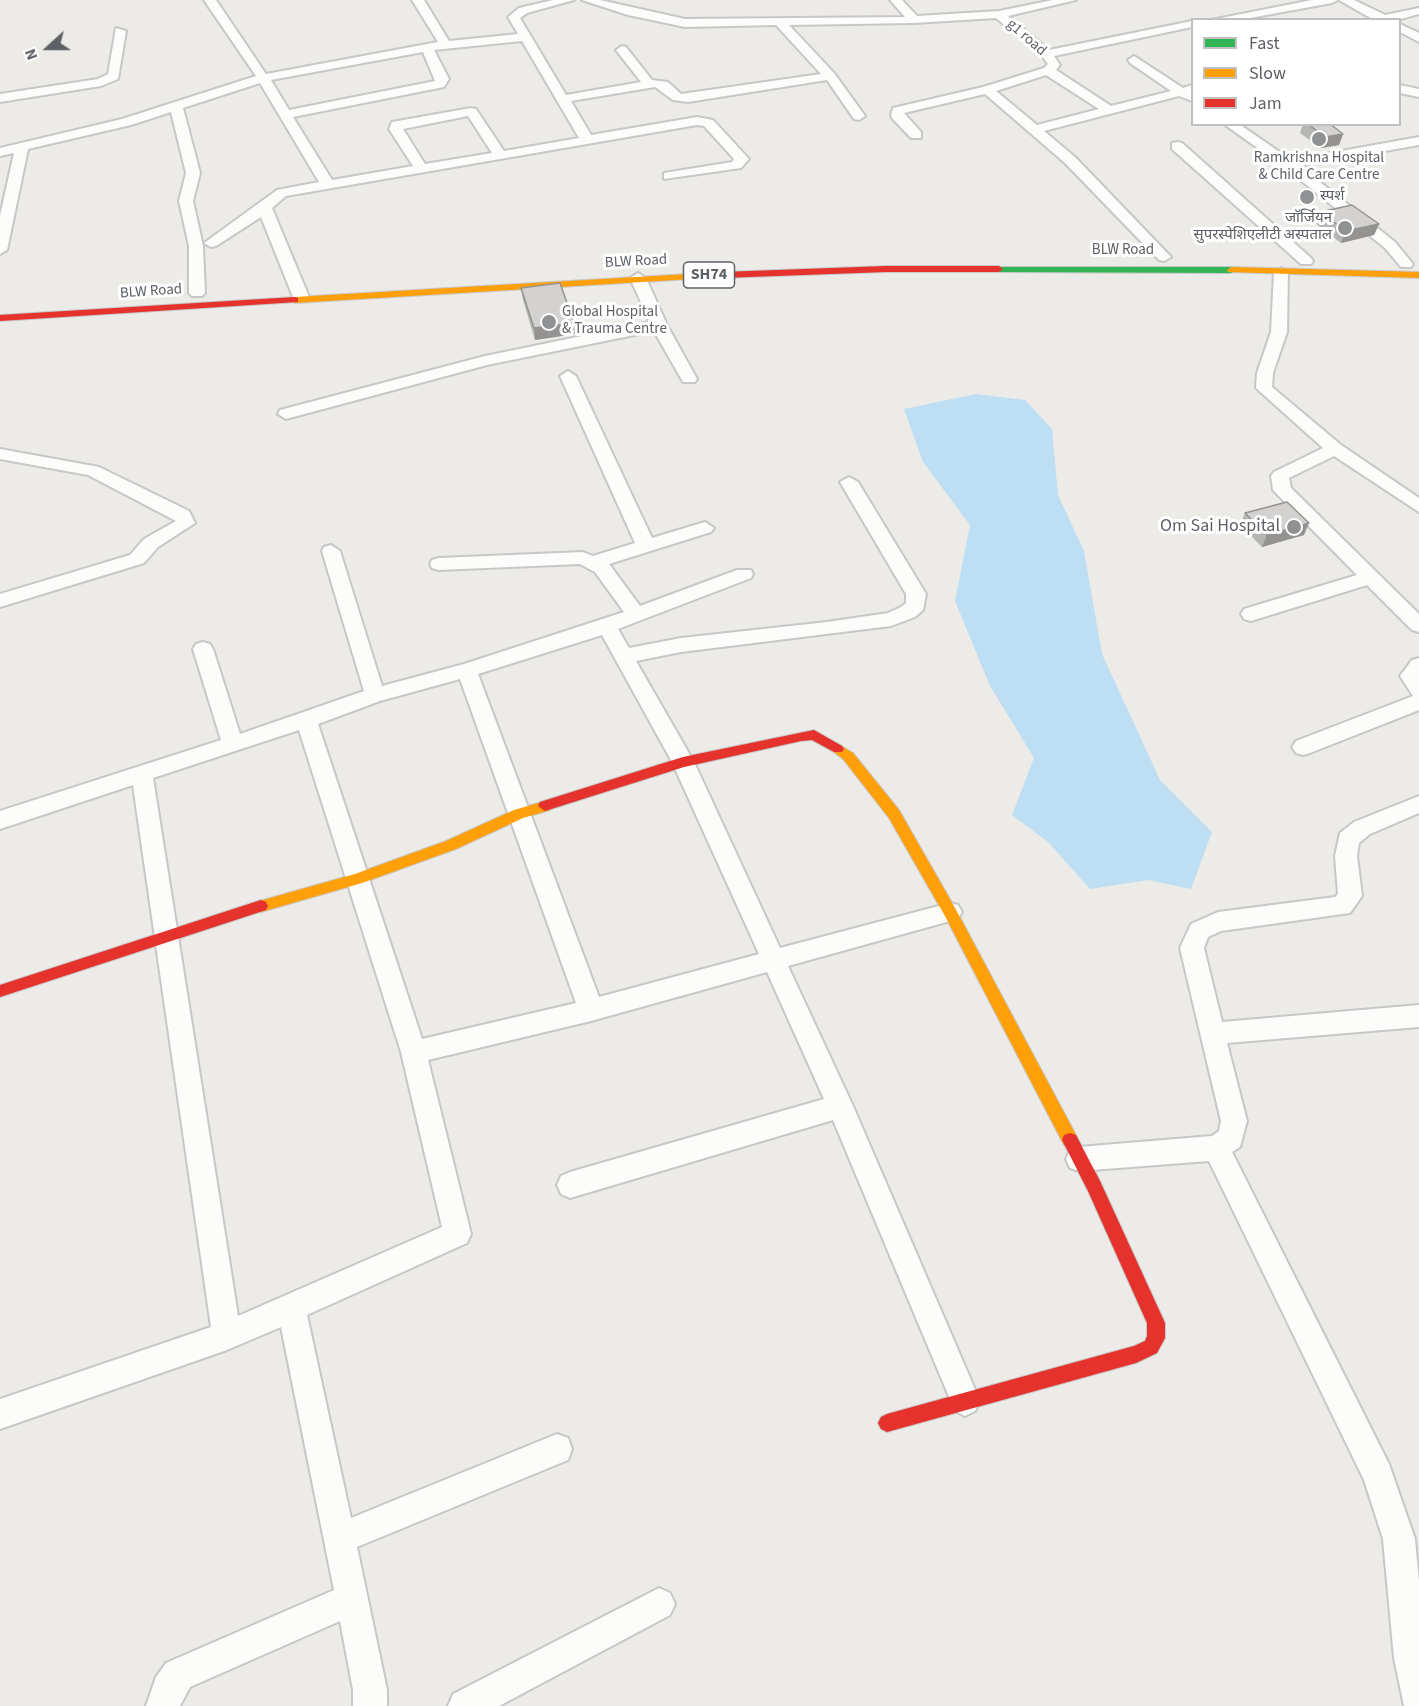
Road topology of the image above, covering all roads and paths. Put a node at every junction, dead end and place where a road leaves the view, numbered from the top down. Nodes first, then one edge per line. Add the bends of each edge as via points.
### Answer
1 (210, 0) edge
2 (418, 0) edge
3 (567, 0) edge
4 (588, 0) edge
5 (896, 0) edge
6 (996, 0) edge
7 (1070, 0) edge
8 (1332, 0) edge
9 (1345, 0) edge
10 (1016, 10) junction
11 (1419, 11) edge
12 (999, 14) junction
13 (1241, 17) edge
14 (1380, 18) edge
15 (1387, 18) edge
16 (914, 20) junction
17 (780, 23) junction
18 (1191, 24) edge
19 (1401, 29) edge
20 (120, 31) dead end
21 (525, 37) junction
22 (1416, 43) edge
23 (442, 45) junction
24 (427, 49) junction
25 (622, 50) dead end
26 (1047, 54) junction
27 (1134, 60) dead end
28 (1048, 71) junction
29 (830, 76) junction
30 (263, 78) junction
31 (649, 84) junction
32 (1401, 88) edge
33 (987, 90) junction
34 (1419, 93) edge
35 (1189, 94) edge
36 (0, 98) edge
37 (688, 98) junction
38 (563, 99) junction
39 (176, 105) junction
40 (1110, 111) junction
41 (285, 115) junction
42 (860, 116) dead end
43 (708, 120) dead end
44 (1233, 126) edge
45 (1034, 130) junction
46 (916, 135) dead end
47 (587, 140) junction
48 (1419, 141) edge
49 (22, 146) junction
50 (1177, 146) dead end
51 (0, 152) edge
52 (500, 155) junction
53 (1289, 164) junction
54 (422, 168) junction
55 (669, 176) dead end
56 (327, 184) junction
57 (265, 208) junction
58 (212, 243) dead end
59 (0, 250) edge
60 (1164, 257) junction
61 (1306, 261) junction
62 (1190, 263) junction
63 (1413, 264) edge
64 (1351, 267) junction
65 (1281, 272) junction
66 (471, 275) dead end
67 (1419, 275) edge
68 (436, 277) dead end
69 (638, 278) junction
70 (299, 292) junction
71 (197, 293) junction
72 (0, 306) edge
73 (0, 318) edge
74 (659, 325) junction
75 (568, 376) dead end
76 (689, 379) dead end
77 (286, 414) dead end
78 (1335, 449) junction
79 (0, 454) edge
80 (849, 482) dead end
81 (1419, 506) edge
82 (705, 528) dead end
83 (645, 546) junction
84 (331, 551) dead end
85 (593, 562) junction
86 (440, 564) dead end
87 (744, 574) dead end
88 (1371, 577) junction
89 (0, 601) edge
90 (1251, 614) dead end
91 (636, 615) junction
92 (1419, 624) edge
93 (607, 626) junction
94 (202, 649) dead end
95 (624, 656) junction
96 (1419, 665) edge
97 (467, 670) junction
98 (1419, 691) edge
99 (375, 695) junction
100 (1419, 702) edge
101 (306, 720) junction
102 (232, 743) junction
103 (1303, 747) dead end
104 (683, 762) junction
105 (142, 774) junction
106 (1419, 804) edge
107 (519, 814) junction
108 (0, 820) edge
109 (357, 879) junction
110 (950, 912) junction
111 (168, 935) junction
112 (774, 960) junction
113 (0, 991) edge
114 (591, 1010) junction
115 (1419, 1016) edge
116 (1214, 1033) junction
117 (414, 1052) junction
118 (840, 1106) junction
119 (1216, 1148) junction
120 (1079, 1159) junction
121 (570, 1185) dead end
122 (291, 1308) junction
123 (227, 1336) junction
124 (965, 1401) junction
125 (0, 1414) edge
126 (887, 1423) dead end
127 (557, 1449) dead end
128 (340, 1538) junction
129 (352, 1599) junction
130 (659, 1604) dead end
131 (1419, 1702) edge
132 (163, 1706) edge
133 (370, 1706) edge
134 (465, 1706) edge

1 - 30 street
2 - 23 street via 444,42
3 - 21 street via 518,13 514,17
4 - 17 street, g1 road via 685,23
5 - 16 street
6 - 10 street
7 - 10 street
8 - 13 street
9 - 14 street
10 - 12 street
11 - 15 street
12 - 16 street, g1 road
12 - 26 street, g1 road
16 - 17 street, g1 road
17 - 29 street
18 - 26 street
19 - 22 street
20 - 36 street via 114,76 101,82
21 - 23 street
21 - 38 street
23 - 24 street
24 - 30 street
24 - 41 street via 443,79 440,84
25 - 31 street
26 - 28 street, g1 road via 1054,65
27 - 35 street
28 - 33 street, g1 road
28 - 40 street
29 - 37 street
29 - 42 street
30 - 39 street
30 - 41 street
31 - 37 street via 660,83 677,97
31 - 38 street
32 - 34 street
33 - 45 street
33 - 46 street, g1 road via 898,111 897,115
35 - 40 street
37 - 43 street
38 - 47 street
39 - 49 street via 126,122
39 - 71 street via 193,172 186,201 196,246
40 - 45 street
41 - 56 street
44 - 53 street
45 - 60 street via 1070,160
47 - 52 street
47 - 55 street via 703,122 742,159 736,165
48 - 53 street
49 - 51 street
49 - 59 street
50 - 61 street
52 - 54 street
52 - 54 street via 471,112 397,125
53 - 63 street
54 - 56 street
56 - 57 street via 282,193 267,202
57 - 58 street
57 - 70 street
60 - 62 main road, SH74
60 - 66 main road, SH74 via 876,261
61 - 62 main road, SH74
61 - 64 main road, SH74
62 - 65 main road, BLW Road / SH74
62 - 69 main road, BLW Road / SH74
63 - 64 main road, SH74
64 - 65 main road, BLW Road / SH74
64 - 67 main road, BLW Road / SH74
65 - 78 street via 1279,332 1264,388
68 - 70 main road, SH74
69 - 70 main road, BLW Road / SH74
69 - 74 street
70 - 71 main road, SH74
70 - 73 main road, BLW Road / SH74
71 - 72 main road, SH74
74 - 76 street
74 - 77 street via 484,360
75 - 83 street
78 - 81 street
78 - 88 street via 1280,477 1279,483
79 - 89 street via 93,471 183,515 186,523 151,543 137,559
80 - 95 street via 916,594 916,605 908,612 891,619 827,629 681,645
82 - 83 street
83 - 85 street
84 - 99 street
85 - 86 street via 583,558
85 - 91 street via 602,568
87 - 91 street
88 - 90 street
88 - 92 street
91 - 93 street
93 - 95 street
93 - 97 street
94 - 102 street
95 - 104 street
96 - 98 street via 1410,676
97 - 99 street
97 - 107 street
99 - 101 street
100 - 103 street
101 - 102 street
101 - 109 street
102 - 105 street
104 - 107 main road
104 - 110 main road via 801,736 823,739 848,756 894,814
104 - 112 street
105 - 108 street
105 - 111 street
106 - 116 street via 1362,828 1348,839 1350,896 1342,906 1218,922 1199,931 1192,948
107 - 109 main road via 451,845
107 - 114 street
109 - 111 main road
109 - 117 street
110 - 112 street
110 - 120 main road
111 - 113 main road
111 - 123 street
112 - 114 street
112 - 118 street
114 - 117 street
115 - 116 street
116 - 119 street via 1234,1121 1231,1138
117 - 122 street via 457,1234
118 - 121 street
118 - 124 street
119 - 120 street
119 - 131 street via 1378,1475 1400,1539 1410,1658
120 - 124 main road via 1156,1323 1156,1338 1151,1347 1136,1354
122 - 123 street
122 - 128 street
123 - 125 street
124 - 126 main road
127 - 128 street
128 - 129 street
129 - 132 street via 178,1675
129 - 133 street
130 - 134 street

